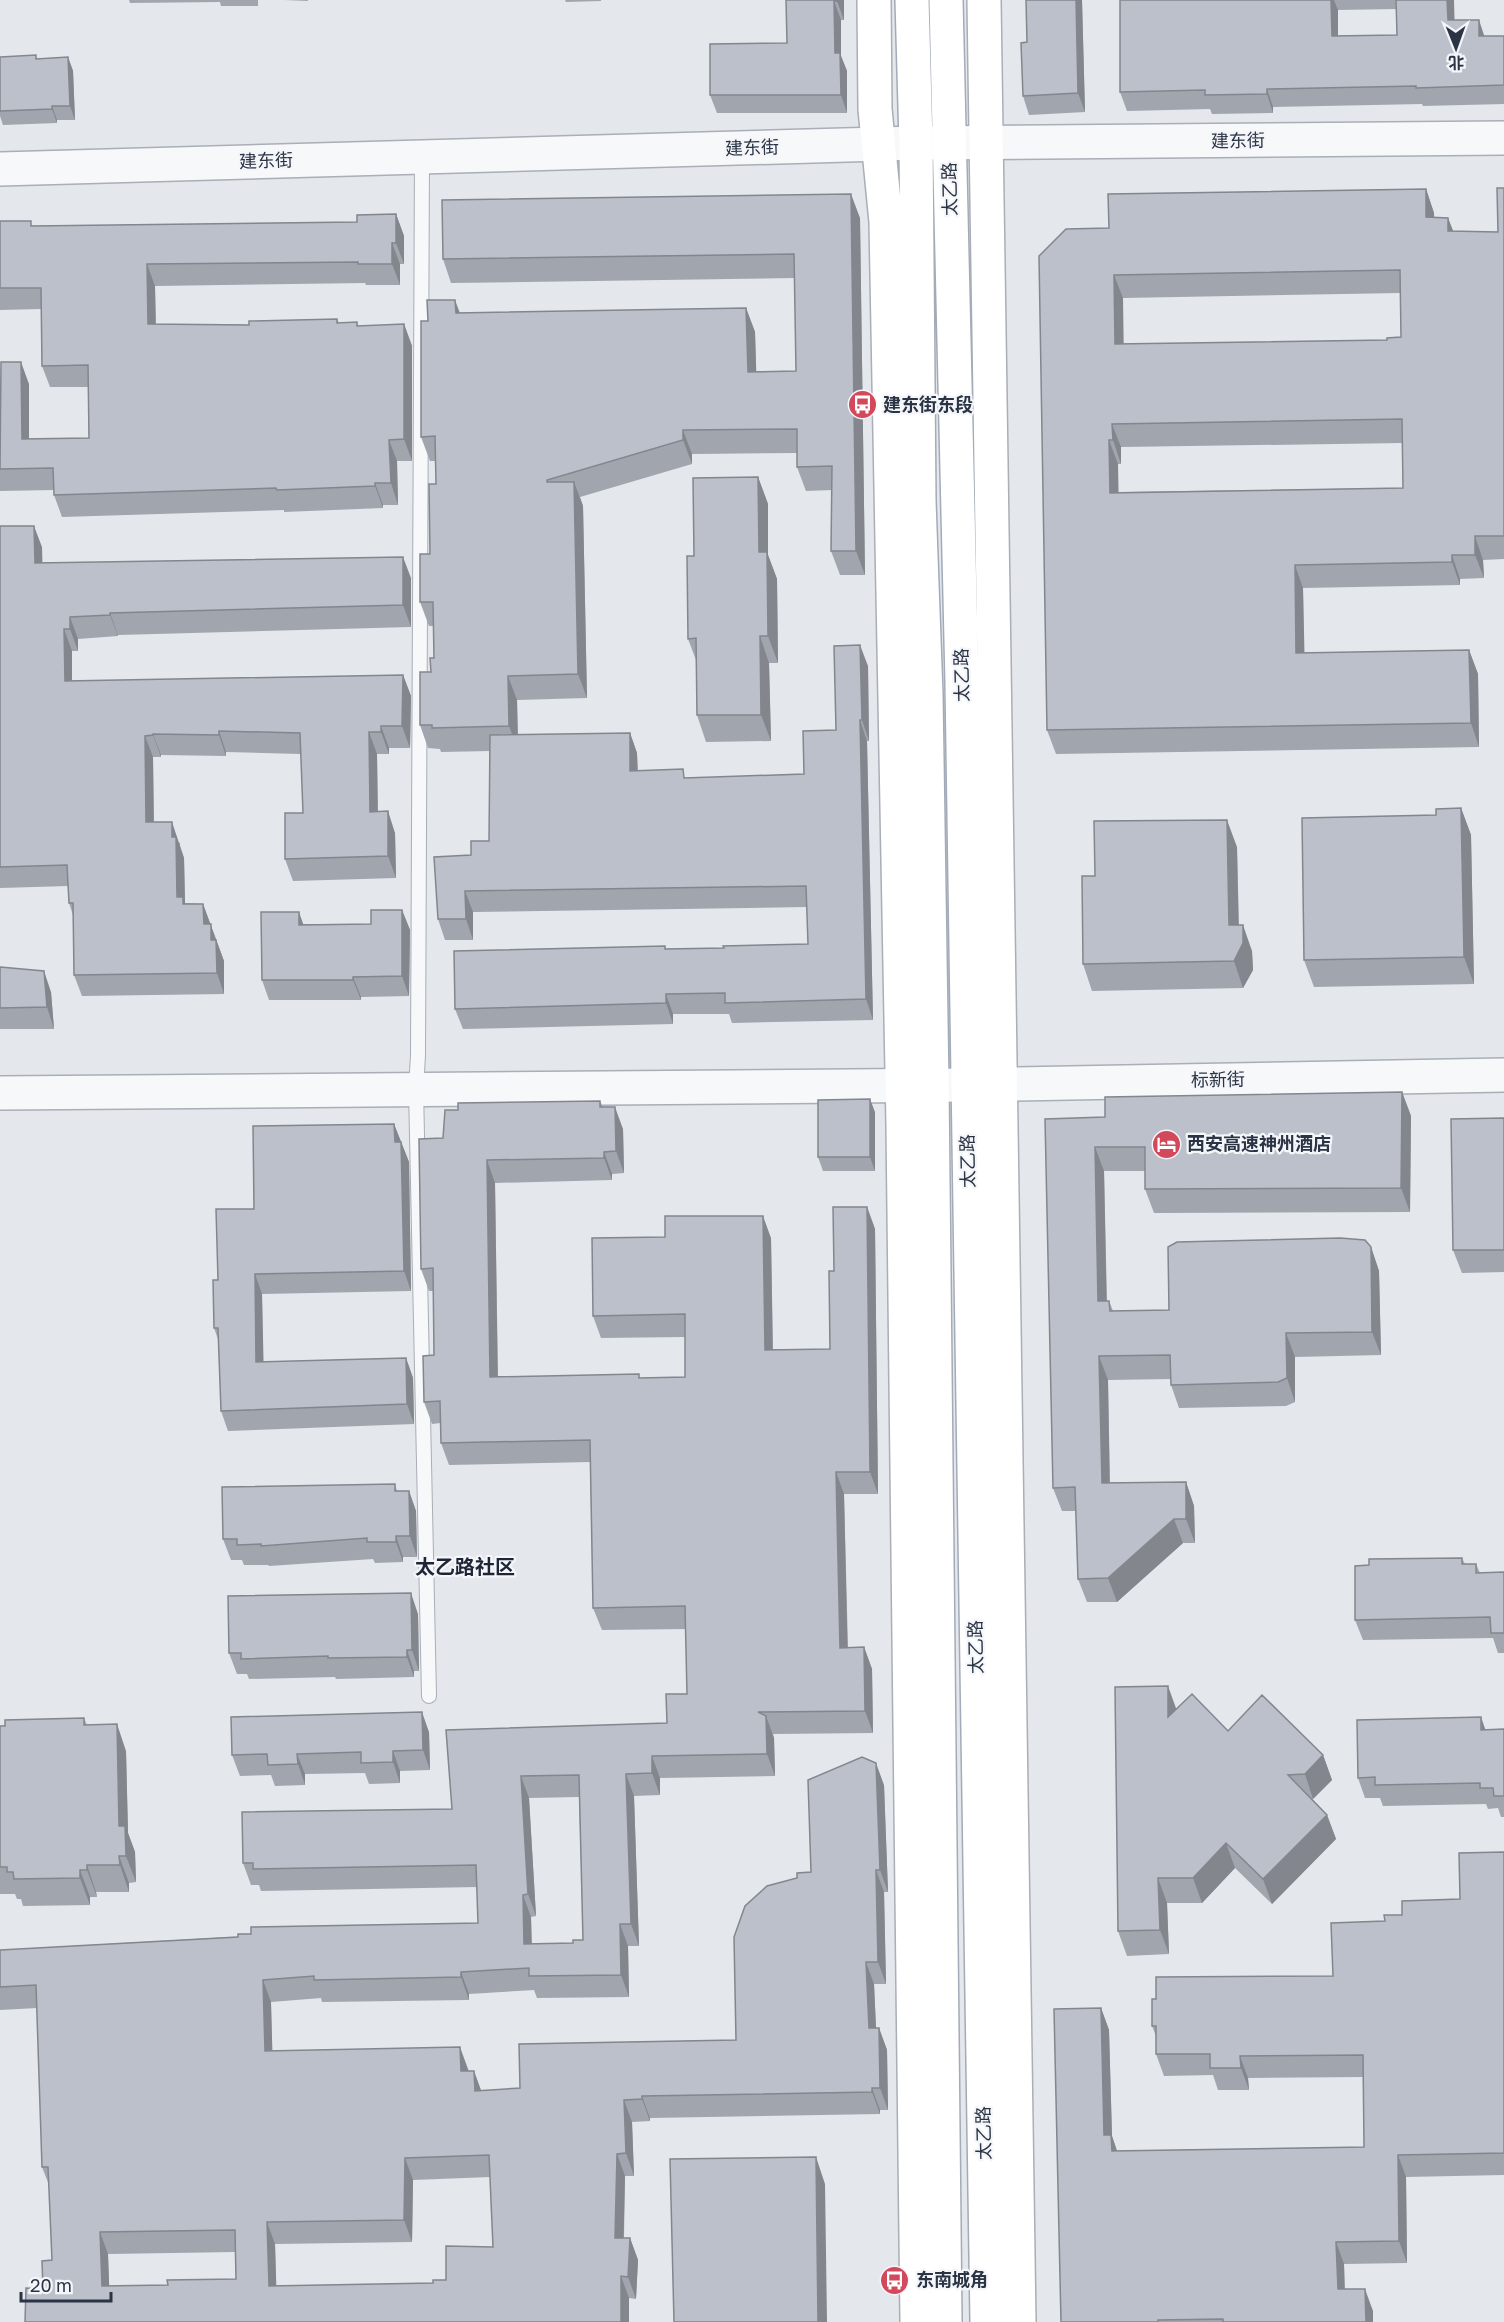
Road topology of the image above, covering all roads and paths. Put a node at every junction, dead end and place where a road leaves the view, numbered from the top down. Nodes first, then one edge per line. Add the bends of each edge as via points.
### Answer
1 (874, 0) edge
2 (912, 0) edge
3 (946, 0) edge
4 (984, 0) edge
5 (1504, 138) edge
6 (916, 143) junction
7 (949, 143) junction
8 (986, 143) junction
9 (878, 144) junction
10 (422, 157) junction
11 (0, 169) edge
12 (1504, 1075) edge
13 (917, 1085) junction
14 (967, 1085) junction
15 (1001, 1085) junction
16 (416, 1089) junction
17 (0, 1093) edge
18 (429, 1696) dead end
19 (917, 2322) edge
20 (945, 2322) edge
21 (987, 2322) edge
22 (1020, 2322) edge

1 - 9 main road
2 - 6 main road, 太乙路
3 - 7 main road, 太乙路
4 - 8 main road
5 - 8 street, 建东街
6 - 7 street, 建东街
6 - 9 street, 建东街
6 - 13 main road, 太乙路 via 919,501 926,694
7 - 8 street, 建东街
7 - 14 main road, 太乙路
8 - 15 main road
9 - 10 street, 建东街
9 - 13 main road via 886,222
10 - 11 street, 建东街
10 - 16 lane
12 - 15 street, 标新街
13 - 14 street, 标新街
13 - 16 street, 标新街
13 - 19 main road
13 - 20 main road, 太乙路
14 - 15 street, 标新街
14 - 21 main road, 太乙路
15 - 22 main road
16 - 17 street, 标新街
16 - 18 lane

